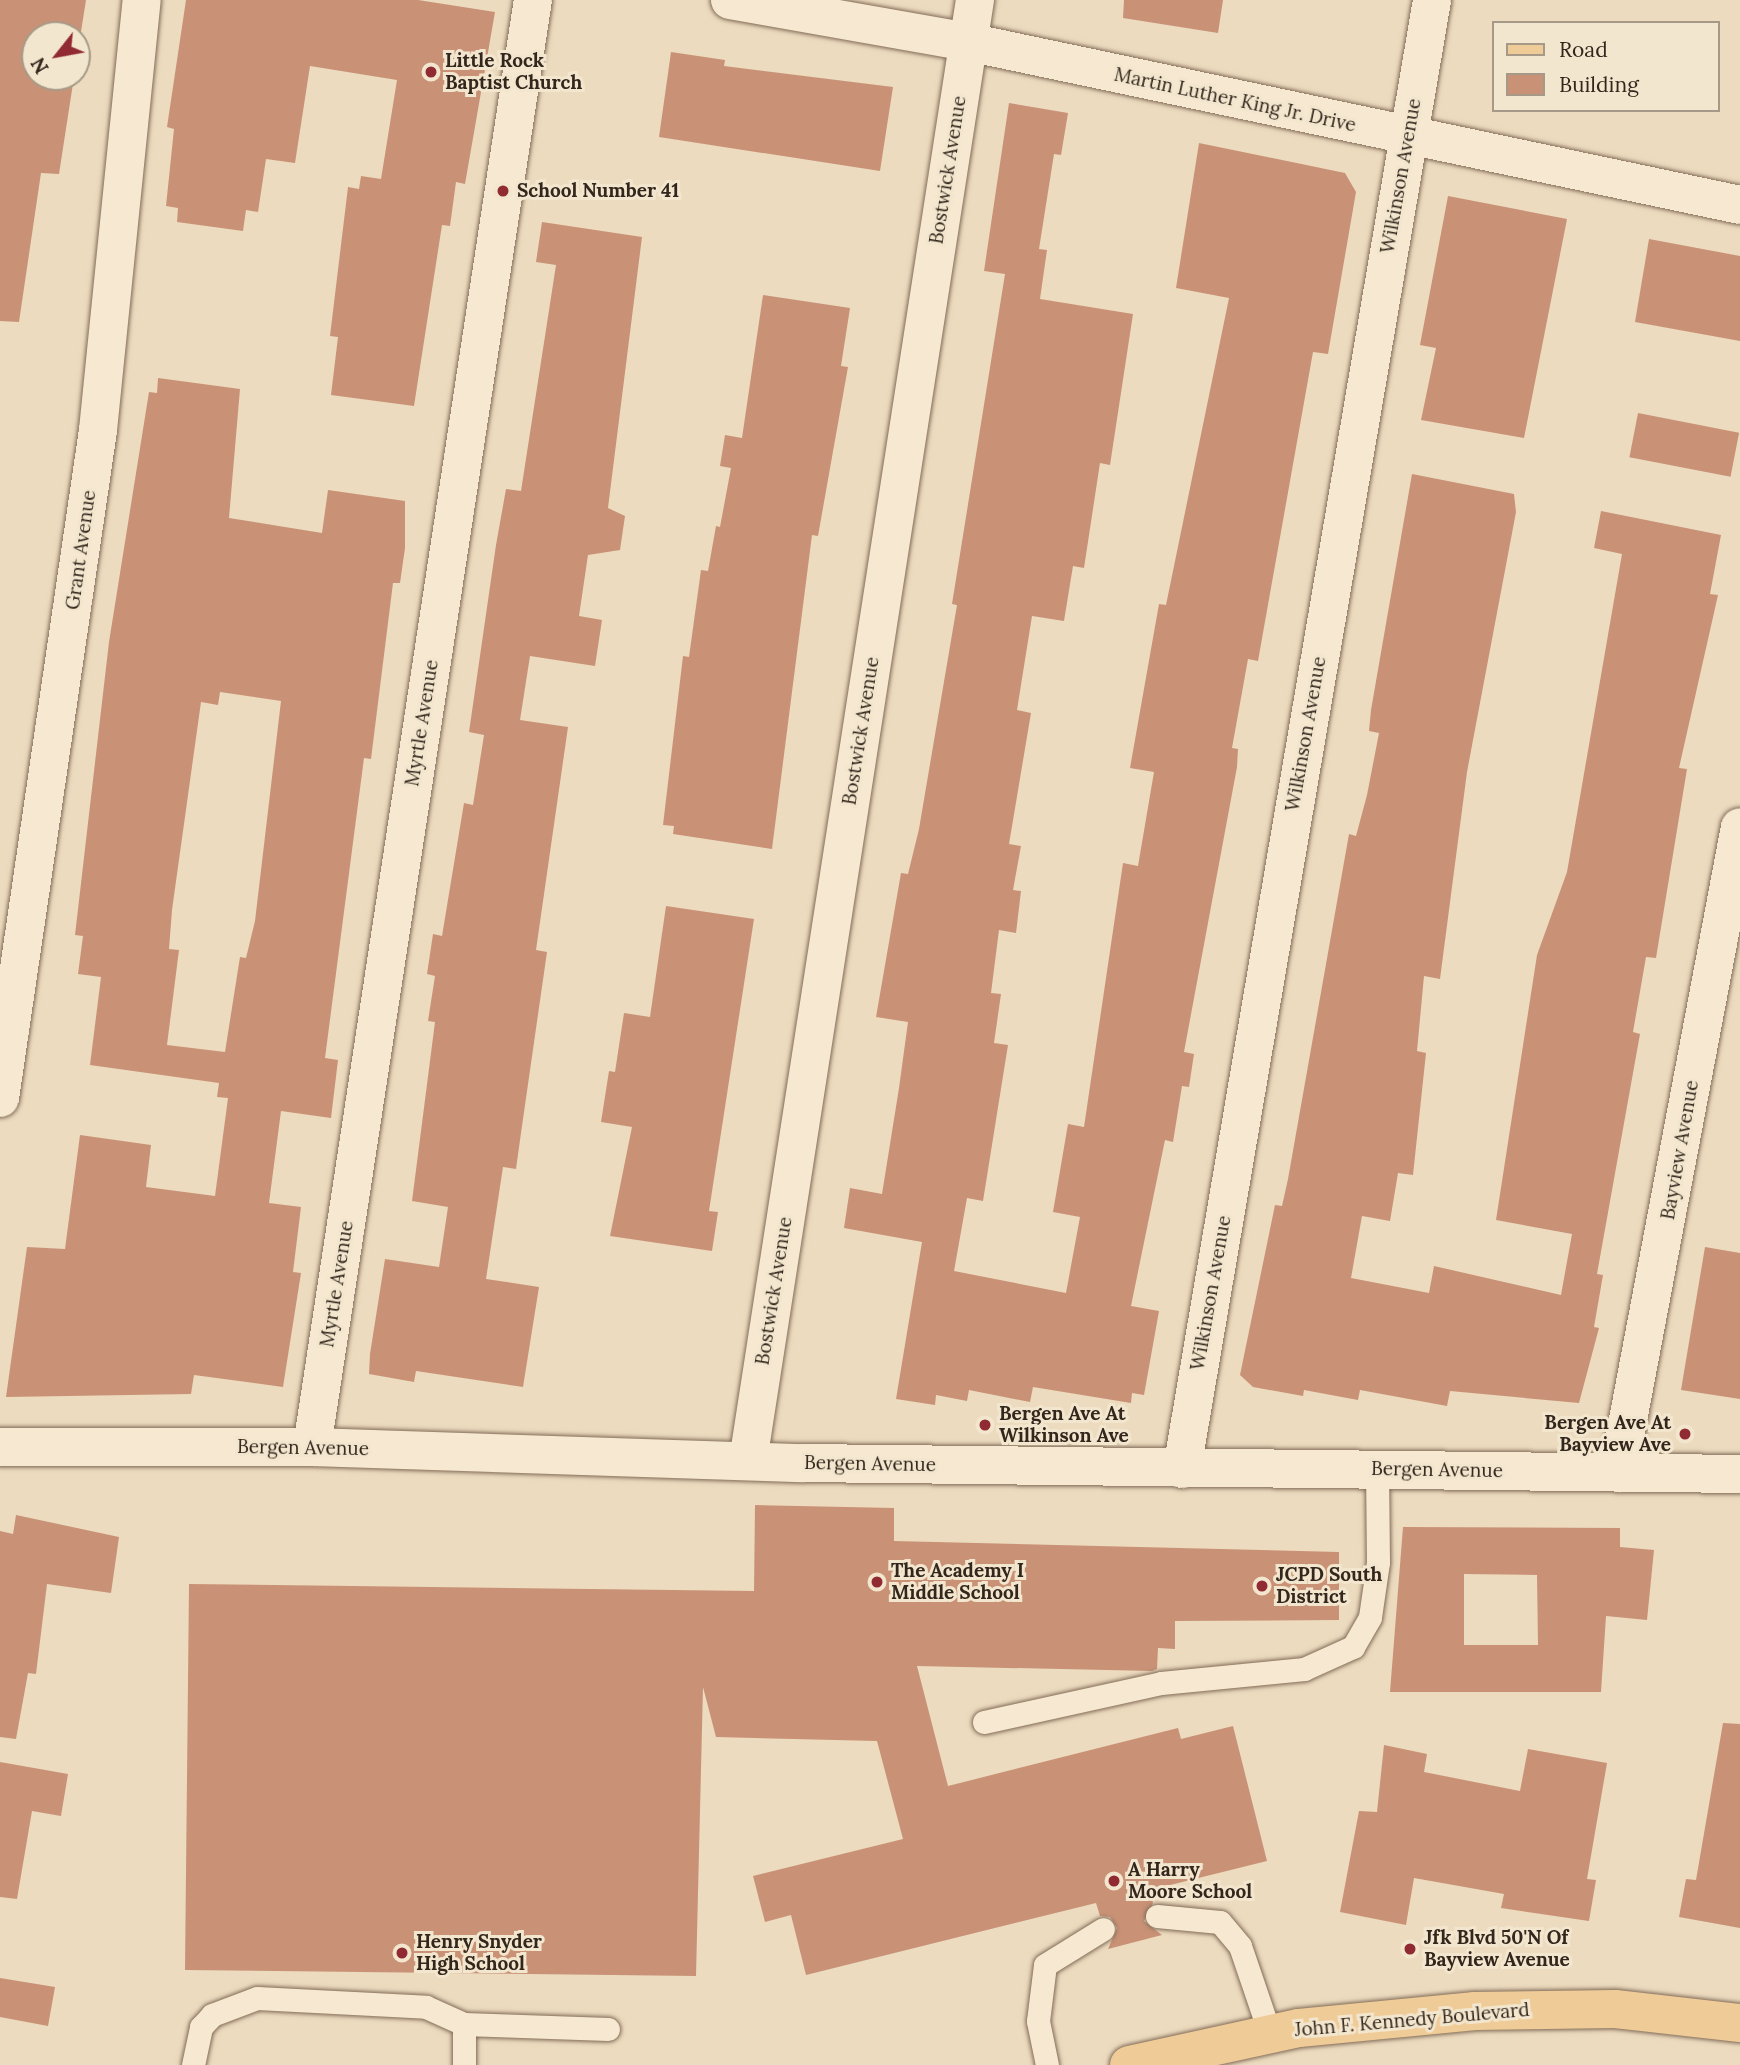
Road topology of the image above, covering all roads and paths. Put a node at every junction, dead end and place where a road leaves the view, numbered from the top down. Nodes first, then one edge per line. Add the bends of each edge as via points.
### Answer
1 (142, 0) edge
2 (533, 0) edge
3 (730, 0) edge
4 (975, 0) edge
5 (1432, 0) edge
6 (968, 42) junction
7 (1408, 137) junction
8 (1740, 205) edge
9 (1740, 827) edge
10 (0, 1098) edge
11 (0, 1447) edge
12 (312, 1447) junction
13 (748, 1461) junction
14 (1182, 1469) junction
15 (1377, 1470) junction
16 (1618, 1473) junction
17 (1740, 1474) edge
18 (984, 1722) dead end
19 (1157, 1916) dead end
20 (1103, 1928) dead end
21 (1740, 2022) edge
22 (464, 2024) junction
23 (608, 2029) dead end
24 (1270, 2034) junction
25 (193, 2065) edge
26 (464, 2065) edge
27 (1047, 2065) edge
28 (1129, 2065) edge

1 - 10 street, Grant Avenue via 99,430
2 - 12 street, Myrtle Avenue
3 - 6 street, Martin Luther King Jr. Drive
4 - 6 street, Bostwick Avenue
5 - 7 street, Wilkinson Avenue
6 - 7 street, Martin Luther King Jr. Drive
6 - 13 street, Bostwick Avenue
7 - 8 street, Martin Luther King Jr. Drive
7 - 14 street, Wilkinson Avenue
9 - 16 street, Bayview Avenue
11 - 12 street, Bergen Avenue
12 - 13 street, Bergen Avenue
13 - 14 street, Bergen Avenue
14 - 15 street, Bergen Avenue
15 - 16 street, Bergen Avenue
15 - 18 lane via 1374,1589 1370,1617 1353,1647 1304,1669 1161,1683
16 - 17 street, Bergen Avenue
19 - 24 lane via 1220,1922 1240,1946
20 - 27 lane via 1045,1965 1037,1993
21 - 24 main road, John F. Kennedy Boulevard via 1615,2009 1487,2011
22 - 23 lane
22 - 25 lane via 426,2007 257,1998 212,2015 201,2028
22 - 26 lane
24 - 28 main road, John F. Kennedy Boulevard

